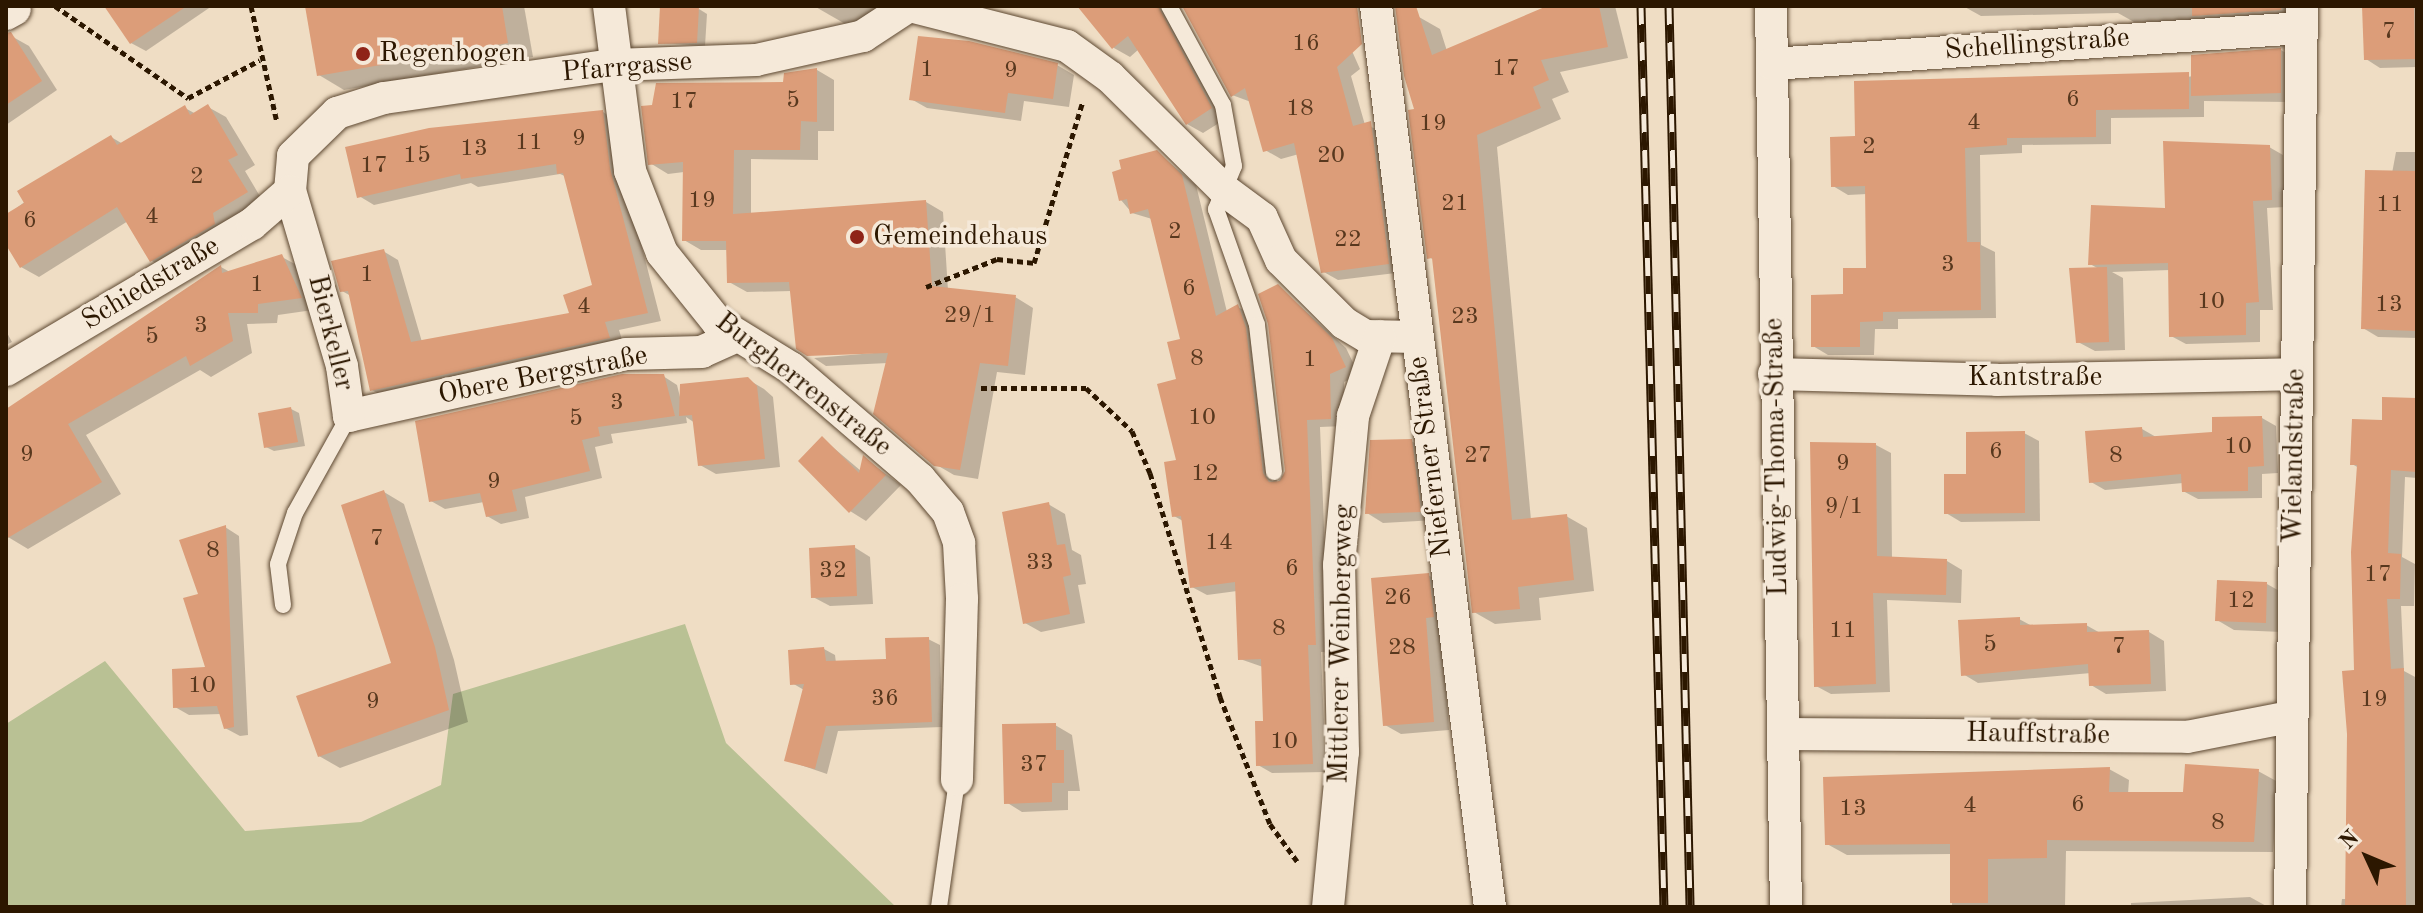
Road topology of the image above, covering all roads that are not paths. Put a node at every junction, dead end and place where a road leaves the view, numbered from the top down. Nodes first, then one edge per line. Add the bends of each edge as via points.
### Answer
1 (609, 6) edge
2 (910, 6) edge
3 (1169, 6) edge
4 (1376, 6) edge
5 (1771, 6) edge
6 (2302, 17) edge
7 (1772, 64) junction
8 (614, 65) junction
9 (1224, 190) junction
10 (290, 191) junction
11 (1380, 336) junction
12 (735, 337) junction
13 (1417, 337) junction
14 (6, 370) edge
15 (1774, 374) junction
16 (2296, 374) junction
17 (349, 416) junction
18 (1274, 472) dead end
19 (283, 605) dead end
20 (2290, 717) junction
21 (1783, 734) junction
22 (957, 780) joint
23 (939, 907) edge
24 (1328, 907) edge
25 (1490, 907) edge
26 (1786, 907) edge
27 (2290, 907) edge

1 - 8 street, Burgherrenstraße
2 - 8 street, Pfarrgasse via 863,36 756,60
2 - 9 street via 1067,46 1095,65
3 - 9 lane via 1223,105 1234,166
4 - 13 street, Nieferner Straße
5 - 7 street, Ludwig-Thoma-Straße
6 - 7 street, Schellingstraße
6 - 16 street, Wielandstraße
7 - 15 street, Ludwig-Thoma-Straße
8 - 10 street, Pfarrgasse via 384,98 337,113 293,156
8 - 12 street, Burgherrenstraße via 630,171 662,253
9 - 11 street via 1262,218 1281,260 1344,323 1366,336
9 - 18 lane via 1216,209 1257,325
10 - 14 street, Schiedstraße via 252,224
10 - 17 street, Bierkeller via 342,366
11 - 13 street
11 - 24 street, Mittlerer Weinbergweg via 1353,416 1341,535 1343,752
12 - 17 street, Obere Bergstraße via 702,352 626,354
12 - 22 street, Burgherrenstraße via 791,368 920,479 948,512 959,543 962,599
13 - 25 street, Nieferner Straße
15 - 16 street, Kantstraße via 1997,380
15 - 21 street, Ludwig-Thoma-Straße
16 - 20 street, Wielandstraße
17 - 19 lane, Bierkeller via 295,513 278,564
20 - 21 street, Hauffstraße via 2187,737
20 - 27 street, Wielandstraße
21 - 26 street, Ludwig-Thoma-Straße
22 - 23 lane, Burgherrenstraße

